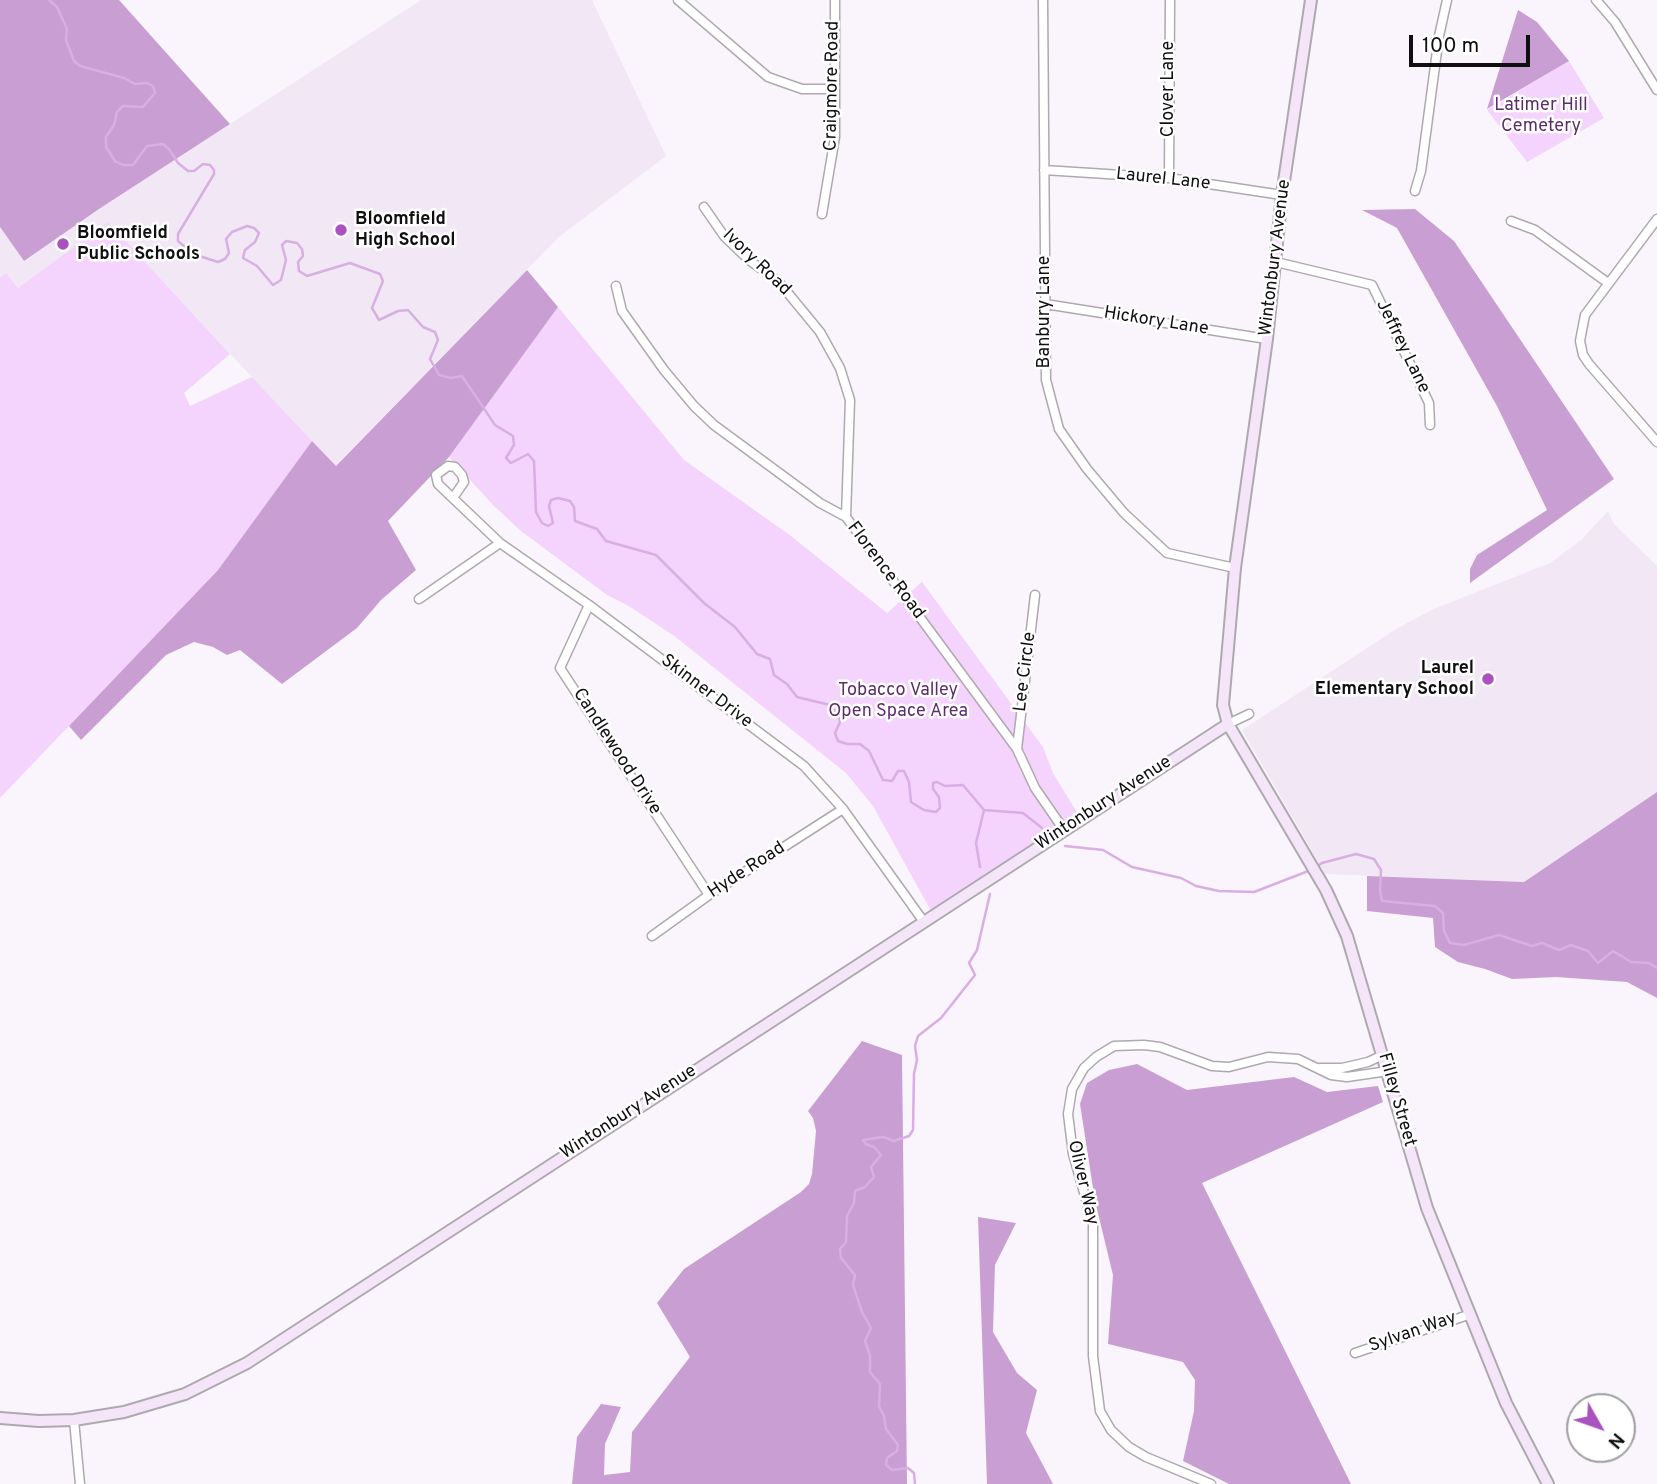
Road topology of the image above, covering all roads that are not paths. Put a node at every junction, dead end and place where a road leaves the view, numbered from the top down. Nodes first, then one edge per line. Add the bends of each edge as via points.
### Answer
1 (678, 0) edge
2 (835, 0) edge
3 (1043, 0) edge
4 (1170, 0) edge
5 (1311, 0) edge
6 (1447, 0) edge
7 (1596, 0) edge
8 (835, 89) junction
9 (1657, 90) edge
10 (1044, 170) junction
11 (1168, 178) junction
12 (1415, 191) dead end
13 (1282, 195) junction
14 (704, 207) dead end
15 (822, 214) dead end
16 (1657, 219) edge
17 (1511, 221) dead end
18 (1276, 262) junction
19 (1608, 283) junction
20 (616, 286) dead end
21 (1045, 304) junction
22 (1266, 339) junction
23 (1430, 425) dead end
24 (1656, 436) edge
25 (453, 498) dead end
26 (846, 517) junction
27 (500, 543) junction
28 (1235, 568) junction
29 (1035, 595) dead end
30 (419, 599) dead end
31 (589, 605) junction
32 (1249, 714) dead end
33 (1228, 724) junction
34 (1017, 749) junction
35 (843, 809) junction
36 (1064, 830) junction
37 (709, 895) junction
38 (924, 922) junction
39 (652, 936) dead end
40 (1383, 1055) junction
41 (1317, 1068) junction
42 (1388, 1071) junction
43 (1471, 1314) junction
44 (1355, 1353) dead end
45 (0, 1418) edge
46 (74, 1420) junction
47 (80, 1484) edge
48 (1211, 1484) edge
49 (1548, 1484) edge

1 - 8 street via 768,77 802,89
2 - 8 street, Craigmore Road
3 - 10 street, Banbury Lane
4 - 11 street, Clover Lane
5 - 13 street, Wintonbury Avenue
6 - 12 street
7 - 9 street
8 - 15 street, Craigmore Road via 835,137
10 - 11 street, Laurel Lane
10 - 21 street, Banbury Lane
11 - 13 street, Laurel Lane
13 - 18 street, Wintonbury Avenue
14 - 26 street, Ivory Road via 724,236 778,281 820,332 840,368 850,400
16 - 19 street
17 - 19 street via 1535,230
18 - 22 street, Wintonbury Avenue
18 - 23 street, Jeffrey Lane via 1372,285 1429,403
19 - 24 street via 1585,315 1580,341 1583,355
20 - 26 street, Florence Road via 622,311 694,406 820,503
21 - 22 street, Hickory Lane
21 - 28 street, Banbury Lane via 1046,380 1059,429 1087,469 1167,554
22 - 28 street, Wintonbury Avenue
25 - 27 street, Skinner Drive
26 - 34 street, Florence Road
27 - 30 street
27 - 31 street, Skinner Drive
28 - 33 street, Wintonbury Avenue via 1223,705
29 - 34 street, Lee Circle
31 - 35 street, Skinner Drive via 804,766
31 - 37 street, Candlewood Drive via 560,668
32 - 33 street, Wintonbury Avenue
33 - 36 street, Wintonbury Avenue
33 - 40 street, Filley Street via 1313,868 1347,936
34 - 36 street, Florence Road via 1035,788
35 - 37 street, Hyde Road
35 - 38 street, Skinner Drive
36 - 38 street, Wintonbury Avenue
37 - 39 street, Hyde Road
38 - 46 street, Wintonbury Avenue via 247,1363 161,1402
40 - 41 street, Oliver Way via 1342,1068
40 - 42 street, Filley Street
41 - 42 street, Oliver Way via 1331,1076 1347,1077
41 - 48 street, Oliver Way via 1298,1059 1268,1057 1229,1067 1212,1066 1160,1047 1114,1046 1084,1069 1072,1089 1068,1114 1073,1154 1093,1224 1093,1356 1100,1411 1129,1447
42 - 43 street, Filley Street via 1427,1208
43 - 44 street, Sylvan Way
43 - 49 street, Filley Street via 1506,1403
45 - 46 street, Wintonbury Avenue
46 - 47 street

